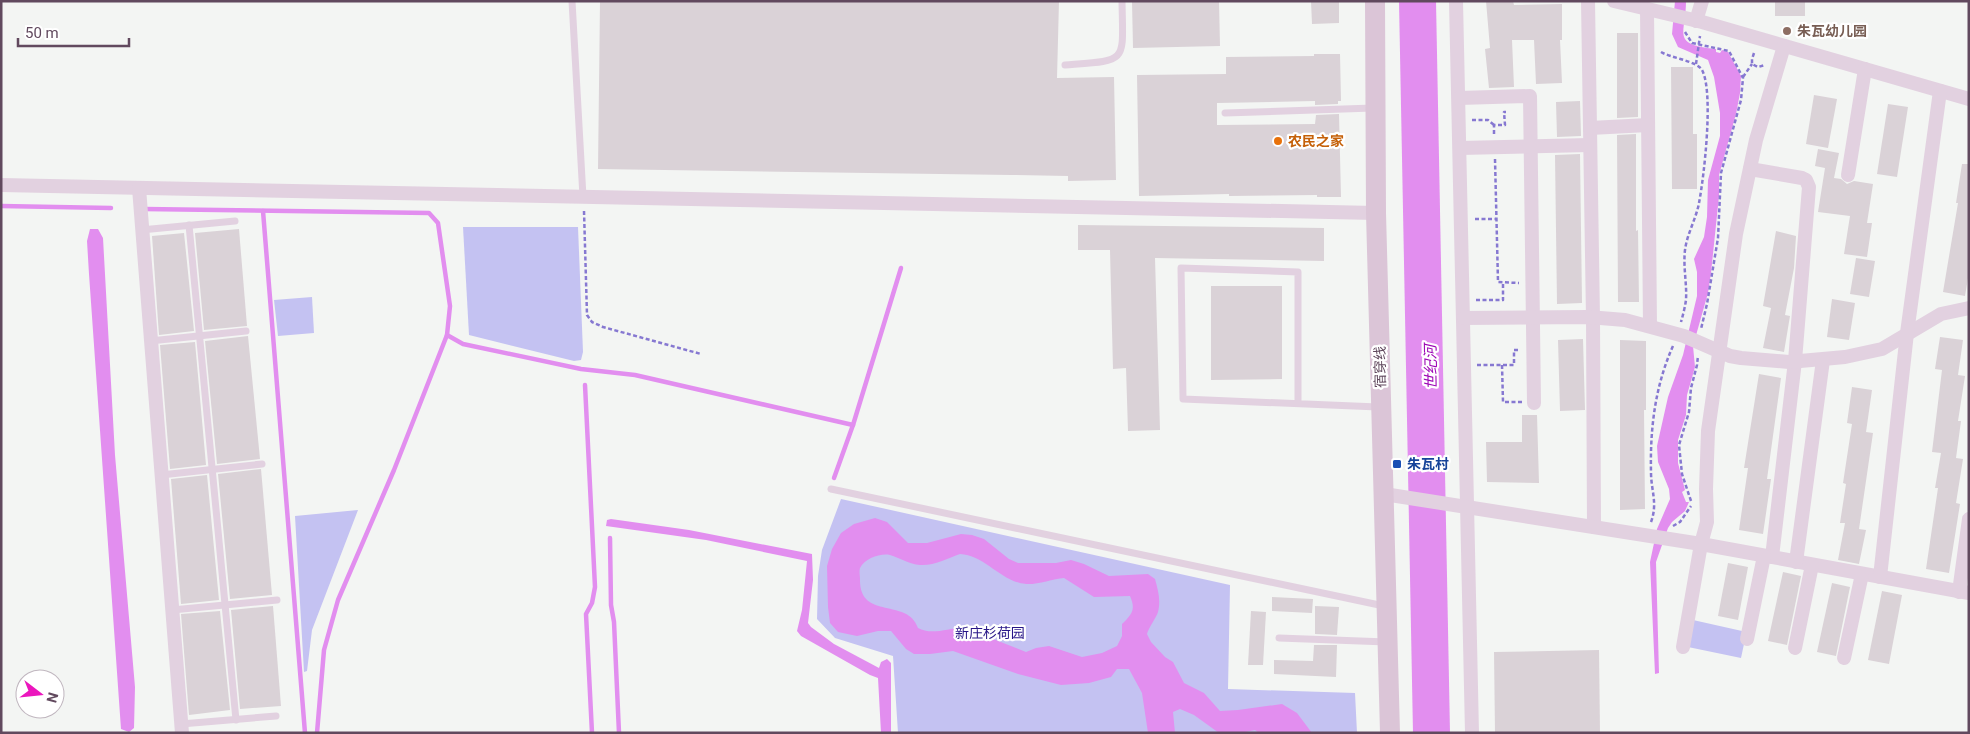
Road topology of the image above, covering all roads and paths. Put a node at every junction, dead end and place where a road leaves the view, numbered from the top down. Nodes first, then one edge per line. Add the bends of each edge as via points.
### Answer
1 (572, 1) edge
2 (1122, 1) edge
3 (1375, 1) edge
4 (1456, 1) edge
5 (1588, 1) edge
6 (1614, 1) edge
7 (1702, 1) edge
8 (1648, 9) junction
9 (1691, 19) junction
10 (1648, 42) junction
11 (1698, 46) dead end
12 (1784, 46) junction
13 (1759, 53) dead end
14 (1767, 60) dead end
15 (1696, 64) junction
16 (1752, 64) junction
17 (1065, 65) dead end
18 (1865, 69) junction
19 (1743, 78) junction
20 (1940, 91) junction
21 (1459, 98) junction
22 (1969, 99) edge
23 (1376, 108) junction
24 (1530, 111) junction
25 (1225, 113) dead end
26 (1459, 121) junction
27 (1494, 125) junction
28 (1648, 126) junction
29 (1590, 128) junction
30 (1590, 145) junction
31 (1530, 147) junction
32 (1460, 148) junction
33 (1495, 148) junction
34 (1750, 169) junction
35 (1848, 175) dead end
36 (1, 185) edge
37 (139, 188) junction
38 (583, 196) junction
39 (1376, 213) junction
40 (1461, 219) junction
41 (1496, 219) junction
42 (235, 221) dead end
43 (189, 226) junction
44 (141, 230) junction
45 (1503, 282) junction
46 (1532, 283) junction
47 (1463, 300) junction
48 (1969, 308) edge
49 (1464, 318) junction
50 (1533, 318) junction
51 (1594, 318) junction
52 (1650, 326) junction
53 (246, 331) dead end
54 (1906, 333) junction
55 (1678, 334) junction
56 (200, 336) junction
57 (150, 341) junction
58 (1697, 341) junction
59 (1533, 350) junction
60 (1720, 352) junction
61 (701, 354) dead end
62 (1822, 360) junction
63 (1795, 361) junction
64 (1465, 365) junction
65 (1502, 365) junction
66 (1298, 403) junction
67 (1534, 403) joint
68 (1381, 407) junction
69 (262, 464) dead end
70 (212, 470) junction
71 (161, 475) junction
72 (832, 488) dead end
73 (1391, 495) junction
74 (1465, 507) junction
75 (1969, 519) edge
76 (1594, 527) junction
77 (1646, 536) junction
78 (1666, 539) junction
79 (1700, 544) junction
80 (1768, 556) junction
81 (1796, 562) junction
82 (1812, 565) junction
83 (1862, 574) junction
84 (1880, 577) junction
85 (1964, 593) edge
86 (276, 600) dead end
87 (225, 605) junction
88 (1386, 607) junction
89 (172, 610) junction
90 (1279, 638) dead end
91 (1747, 639) dead end
92 (1387, 642) junction
93 (1683, 647) dead end
94 (1795, 648) dead end
95 (1844, 658) dead end
96 (276, 716) dead end
97 (236, 720) junction
98 (182, 728) edge
99 (1390, 733) edge
100 (1472, 733) edge

1 - 38 lane
2 - 17 lane via 1122,47 1119,56 1106,62
3 - 23 main road, 宿穿线
4 - 21 street
5 - 29 street
6 - 8 street
7 - 9 street
8 - 9 street
8 - 10 street
9 - 12 street
9 - 19 path via 1685,35 1692,43 1729,51
10 - 15 path via 1667,55
10 - 28 street
11 - 15 path
12 - 18 street
12 - 34 street
13 - 16 path via 1754,53
14 - 16 path via 1761,67
15 - 55 path via 1702,69 1705,80 1708,132 1699,204 1685,251 1686,300
16 - 19 path
18 - 20 street
18 - 35 street
19 - 58 path via 1739,111 1721,173 1718,238
20 - 22 street
20 - 54 street
21 - 24 street via 1530,96
21 - 26 street
23 - 25 lane
23 - 39 main road, 宿穿线
24 - 27 path via 1504,112 1504,125
24 - 31 street
26 - 27 path via 1488,120
26 - 32 street
27 - 33 path
28 - 29 street
28 - 52 street
29 - 30 street
30 - 31 street
30 - 51 street
31 - 33 street
31 - 46 street
32 - 33 street
32 - 40 street
33 - 41 path
34 - 60 street via 1736,234
34 - 63 street via 1802,178 1808,183
36 - 37 street
37 - 38 street
37 - 44 street
38 - 39 street
38 - 61 path via 587,315 592,322
39 - 68 main road, 宿穿线
40 - 41 path
40 - 47 street
41 - 45 path via 1498,282
42 - 43 lane
43 - 44 lane
43 - 56 lane
44 - 57 street
45 - 46 path
45 - 47 path via 1503,300
46 - 50 street
47 - 49 street
48 - 54 street via 1940,314
49 - 50 street
49 - 64 street
50 - 51 street
50 - 59 street
51 - 52 street
51 - 76 street
52 - 55 street
53 - 56 lane
54 - 62 street via 1882,348
54 - 84 street
55 - 58 street
55 - 77 path via 1663,371 1653,414 1651,473 1655,510
56 - 57 lane
56 - 70 lane
57 - 71 street
58 - 60 street
58 - 78 path via 1697,365 1689,412 1679,445 1682,474 1691,507 1680,522 1672,526
59 - 65 path via 1514,350 1514,365
59 - 67 street
60 - 63 street via 1742,358
60 - 79 street via 1708,431 1708,513
62 - 63 street
62 - 81 street
63 - 80 street
64 - 65 path
64 - 74 street
65 - 67 path via 1503,402
66 - 66 lane via 1183,399 1181,268 1298,272
66 - 68 lane
68 - 73 main road, 宿穿线
69 - 70 lane
70 - 71 lane
70 - 87 lane
71 - 89 street
72 - 88 lane
73 - 74 street
73 - 88 main road, 宿穿线
74 - 76 street
74 - 100 street
75 - 85 street
76 - 77 street
77 - 78 street
78 - 79 street
79 - 80 street
79 - 93 street
80 - 81 street
80 - 91 street
81 - 82 street
82 - 83 street
82 - 94 street
83 - 84 street
83 - 95 street
84 - 85 street
86 - 87 lane
87 - 89 lane
87 - 97 lane
88 - 92 main road, 宿穿线
89 - 98 street
90 - 92 lane
92 - 99 main road, 宿穿线
96 - 97 lane
97 - 98 lane

